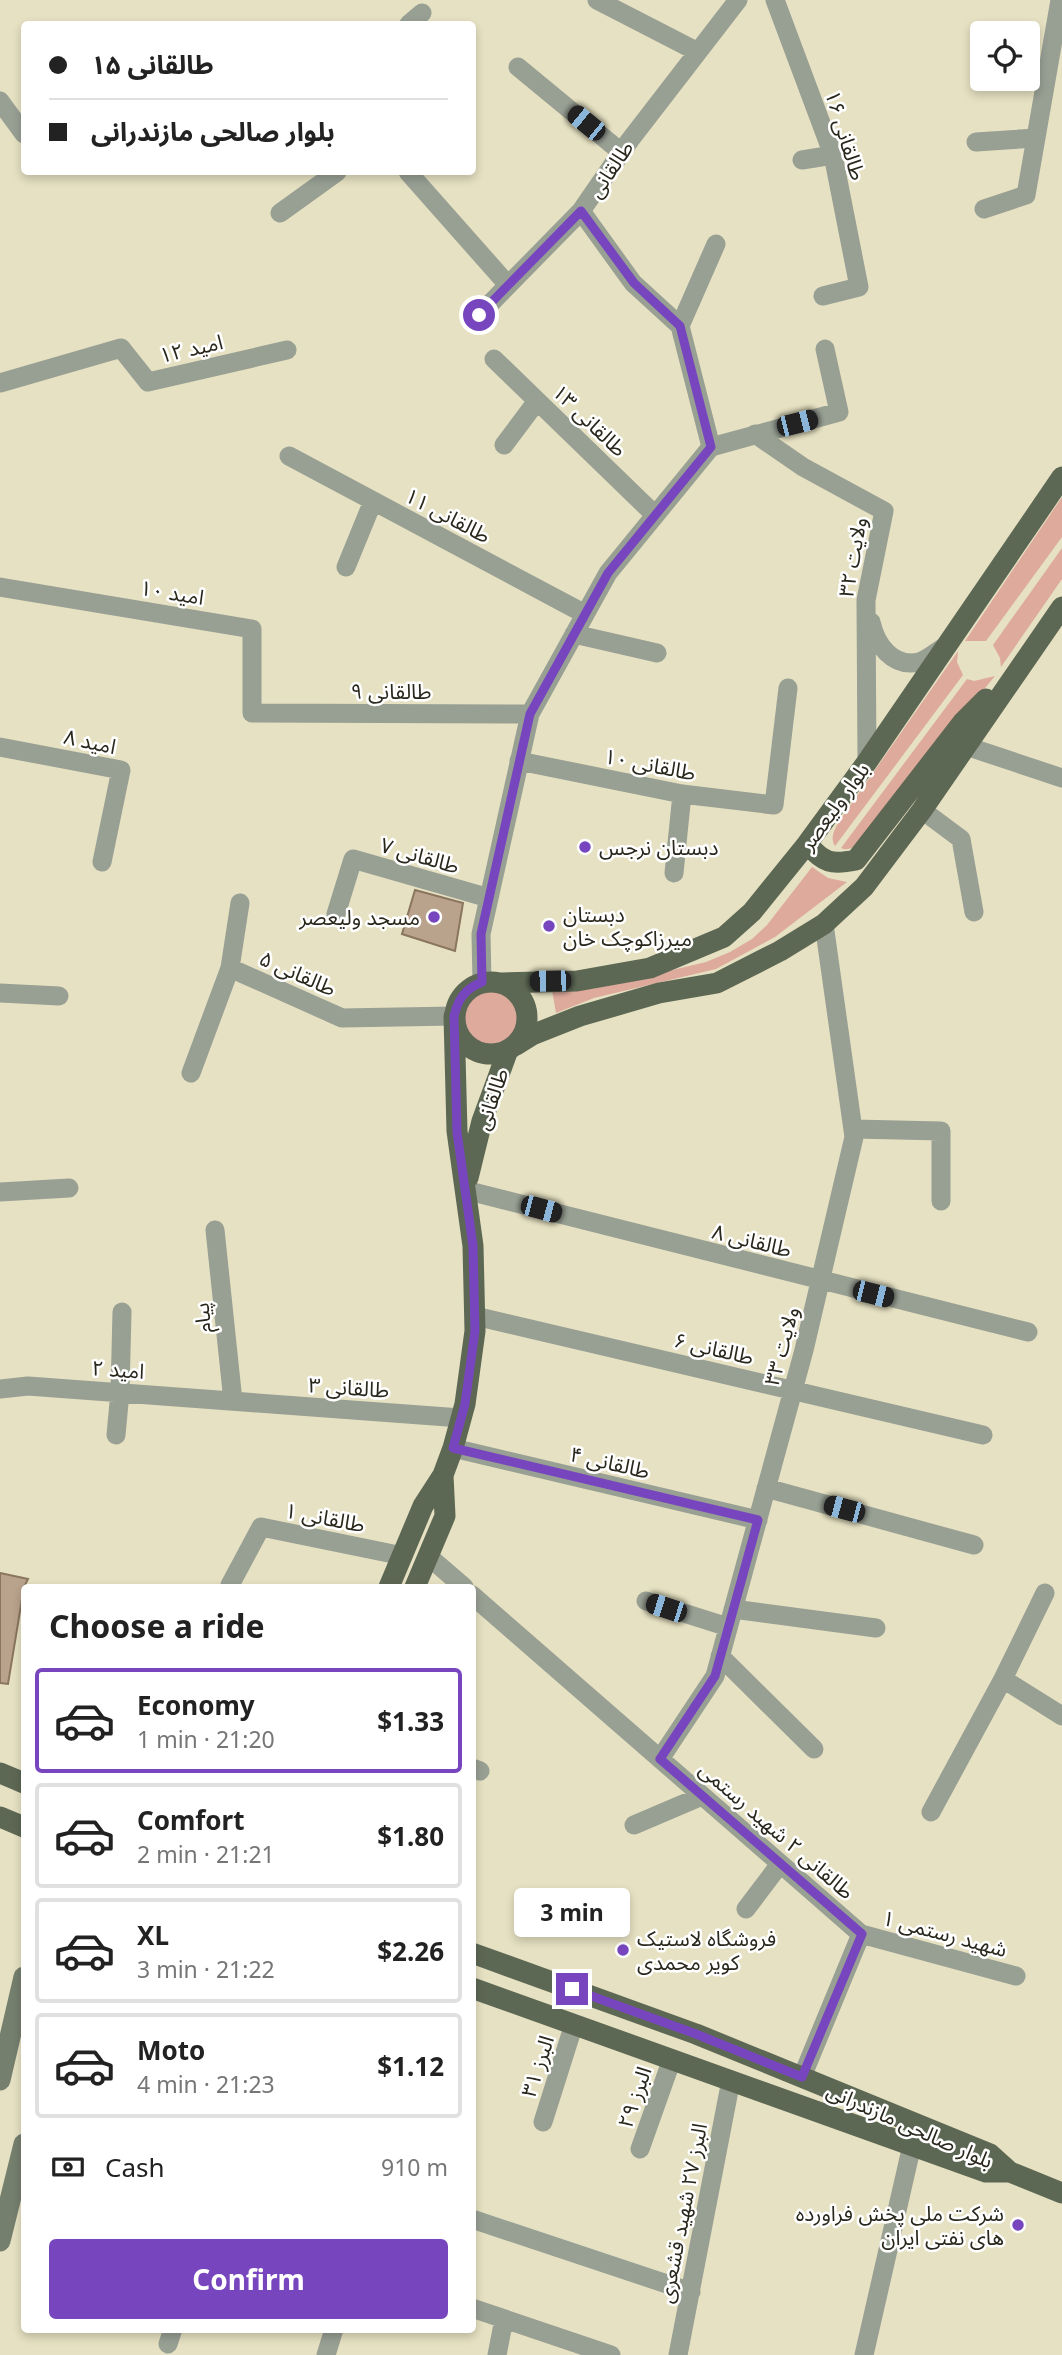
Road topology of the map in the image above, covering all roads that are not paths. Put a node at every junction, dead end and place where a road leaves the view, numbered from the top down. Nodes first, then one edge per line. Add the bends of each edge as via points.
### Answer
1 (597, 0) edge
2 (738, 0) edge
3 (775, 0) edge
4 (1060, 0) edge
5 (698, 52) junction
6 (518, 67) dead end
7 (0, 101) edge
8 (21, 130) edge
9 (1036, 138) junction
10 (976, 142) dead end
11 (621, 152) junction
12 (833, 155) junction
13 (802, 160) dead end
14 (333, 175) edge
15 (411, 175) edge
16 (984, 209) dead end
17 (581, 211) junction
18 (280, 213) dead end
19 (716, 244) dead end
20 (508, 285) junction
21 (823, 296) dead end
22 (479, 315) dead end
23 (680, 326) junction
24 (825, 349) dead end
25 (287, 350) dead end
26 (494, 359) dead end
27 (0, 383) edge
28 (537, 401) junction
29 (755, 434) junction
30 (504, 445) dead end
31 (711, 447) junction
32 (289, 456) dead end
33 (1062, 477) edge
34 (373, 501) junction
35 (655, 515) junction
36 (346, 567) dead end
37 (0, 587) edge
38 (866, 600) junction
39 (1062, 607) edge
40 (585, 614) junction
41 (574, 634) junction
42 (944, 647) junction
43 (657, 653) dead end
44 (1029, 654) junction
45 (788, 688) dead end
46 (252, 713) joint
47 (530, 714) junction
48 (966, 746) junction
49 (0, 747) edge
50 (519, 761) junction
51 (867, 762) junction
52 (1062, 778) edge
53 (682, 794) junction
54 (922, 810) junction
55 (807, 844) junction
56 (102, 862) dead end
57 (674, 873) dead end
58 (489, 898) junction
59 (240, 904) dead end
60 (974, 912) dead end
61 (336, 914) dead end
62 (824, 924) junction
63 (230, 968) junction
64 (492, 983) junction
65 (0, 993) edge
66 (59, 996) dead end
67 (454, 1016) junction
68 (512, 1047) junction
69 (191, 1073) dead end
70 (853, 1129) junction
71 (69, 1188) dead end
72 (465, 1190) junction
73 (0, 1192) edge
74 (941, 1201) dead end
75 (215, 1230) dead end
76 (821, 1281) junction
77 (122, 1312) dead end
78 (475, 1316) junction
79 (1028, 1332) dead end
80 (0, 1389) edge
81 (793, 1390) junction
82 (120, 1392) junction
83 (233, 1401) junction
84 (461, 1418) junction
85 (116, 1435) dead end
86 (983, 1435) dead end
87 (453, 1448) junction
88 (443, 1475) junction
89 (766, 1488) junction
90 (758, 1520) junction
91 (974, 1545) dead end
92 (402, 1556) junction
93 (428, 1556) junction
94 (231, 1584) edge
95 (390, 1584) edge
96 (416, 1584) edge
97 (461, 1584) edge
98 (1045, 1593) dead end
99 (476, 1598) edge
100 (646, 1601) dead end
101 (730, 1618) junction
102 (876, 1628) dead end
103 (720, 1656) junction
104 (1003, 1679) junction
105 (1062, 1716) edge
106 (814, 1749) dead end
107 (660, 1759) junction
108 (0, 1773) edge
109 (21, 1782) edge
110 (702, 1796) junction
111 (931, 1812) dead end
112 (0, 1817) edge
113 (634, 1825) dead end
114 (21, 1827) edge
115 (780, 1864) junction
116 (746, 1909) dead end
117 (862, 1934) junction
118 (476, 1954) edge
119 (1016, 1976) dead end
120 (476, 1989) edge
121 (21, 1990) edge
122 (574, 2024) junction
123 (672, 2059) junction
124 (802, 2077) junction
125 (0, 2080) edge
126 (730, 2080) junction
127 (543, 2122) dead end
128 (912, 2145) junction
129 (640, 2149) dead end
130 (21, 2156) edge
131 (1010, 2172) junction
132 (1062, 2193) edge
133 (476, 2220) edge
134 (0, 2241) edge
135 (691, 2292) junction
136 (476, 2309) edge
137 (504, 2319) junction
138 (333, 2333) edge
139 (326, 2355) edge
140 (497, 2355) edge
141 (611, 2355) edge
142 (678, 2355) edge
143 (864, 2355) edge

1 - 5 street
2 - 5 street, طالقانی
3 - 12 street, طالقانی ۱۶
4 - 9 street
5 - 11 street, طالقانی
6 - 11 street
7 - 8 street
9 - 10 street
9 - 16 street via 1026,195
11 - 17 street, طالقانی
12 - 13 street
12 - 21 street, طالقانی ۱۶ via 859,287
14 - 18 street
15 - 20 street
17 - 20 street
17 - 23 street, طالقانی via 634,283
19 - 23 street
20 - 22 street
23 - 31 street
24 - 29 street via 839,412
25 - 27 street, امید ۱۲ via 148,382 121,348
26 - 28 street, طالقانی ۱۳
28 - 30 street
28 - 35 street, طالقانی ۱۳
29 - 31 street
29 - 38 street, ولایت ۳۲ via 803,467 884,511
31 - 35 street
32 - 34 street, طالقانی ۱۱
33 - 42 main road, بلوار ولیعصر
34 - 36 street
34 - 40 street, طالقانی ۱۱
35 - 40 street via 608,573
37 - 46 street, امید ۱۰ via 253,629
38 - 42 street via 877,641 886,654 920,662
38 - 51 street, ولایت ۳۲
39 - 44 main road
40 - 41 street
41 - 43 street
41 - 47 street
42 - 51 main road, بلوار ولیعصر
44 - 48 main road
44 - 55 main road via 963,722 856,860 837,864 819,858
45 - 53 street, طالقانی ۱۰ via 774,805
46 - 47 street, طالقانی ۹
47 - 50 street
48 - 52 street
48 - 54 main road
49 - 56 street, امید ۸ via 121,770
50 - 53 street, طالقانی ۱۰
50 - 58 street
51 - 55 main road, بلوار ولیعصر
53 - 57 street
54 - 60 street via 961,839
54 - 62 main road via 864,887
55 - 64 main road, بلوار ولیعصر via 724,937 650,968 610,976
58 - 61 street, طالقانی ۷ via 353,859
58 - 64 street via 481,934
59 - 63 street, طالقانی ۵
62 - 68 main road via 717,983 659,993 580,1016
62 - 70 street, ولایت ٣۳
63 - 67 street, طالقانی ۵ via 342,1018
63 - 69 street
64 - 67 main road via 471,987
64 - 68 main road via 513,989 526,1010 523,1035
65 - 66 street
67 - 68 main road via 460,1037 476,1051 498,1054
67 - 72 main road, طالقانی via 457,1132
68 - 72 main road, طالقانی via 482,1121
70 - 74 street via 941,1132
70 - 76 street, ولایت ٣۳ via 855,1137
71 - 73 street
72 - 76 street, طالقانی ۸
72 - 78 main road, طالقانی via 473,1246
75 - 83 street, پیام
76 - 79 street, طالقانی ۸
76 - 81 street, ولایت ٣۳
77 - 82 street
78 - 81 street, طالقانی ۶
78 - 84 main road, طالقانی
80 - 82 street, امید ۲ via 28,1386
81 - 86 street, طالقانی ۶
81 - 89 street, ولایت ٣۳
82 - 83 street, امید ۲
82 - 85 street
83 - 84 street, طالقانی ۳
84 - 87 main road, طالقانی
87 - 88 main road, طالقانی
87 - 90 street, طالقانی ۴
88 - 92 main road via 423,1506
88 - 93 main road via 445,1516
89 - 90 street, ولایت ٣۳
89 - 91 street
90 - 101 street, ولایت ٣۳
92 - 94 street, طالقانی ۱ via 261,1527
92 - 95 main road
93 - 96 main road
93 - 97 street
98 - 104 street
99 - 107 street, طالقانی ۲ شهید رستمی
100 - 101 street
101 - 102 street
101 - 103 street, ولایت ٣۳
103 - 106 street
103 - 107 street, ولایت ٣۳ via 715,1676
104 - 105 street
104 - 111 street
107 - 110 street, طالقانی ۲ شهید رستمی
108 - 109 main road
110 - 113 street
110 - 115 street, طالقانی ۲ شهید رستمی
112 - 114 main road
115 - 116 street
115 - 117 street, طالقانی ۲ شهید رستمی
117 - 119 street, شهید رستمی ۱
117 - 124 street
118 - 124 main road, بلوار صالحی مازندرانی
120 - 122 main road, بلوار صالحی مازندرانی
121 - 125 main road
122 - 123 main road, بلوار صالحی مازندرانی
122 - 127 street, البرز ۳۱
123 - 126 main road, بلوار صالحی مازندرانی
123 - 129 street, البرز ۲۹
124 - 131 main road, بلوار صالحی مازندرانی via 989,2154
126 - 128 main road, بلوار صالحی مازندرانی
126 - 135 street, البرز ۲۷ شهید قشعری
128 - 131 main road, بلوار صالحی مازندرانی via 986,2172
128 - 143 street
130 - 134 main road
131 - 132 main road
133 - 135 street
135 - 142 street, البرز ۲۷ شهید قشعری
136 - 137 street
137 - 140 street
137 - 141 street
138 - 139 street

